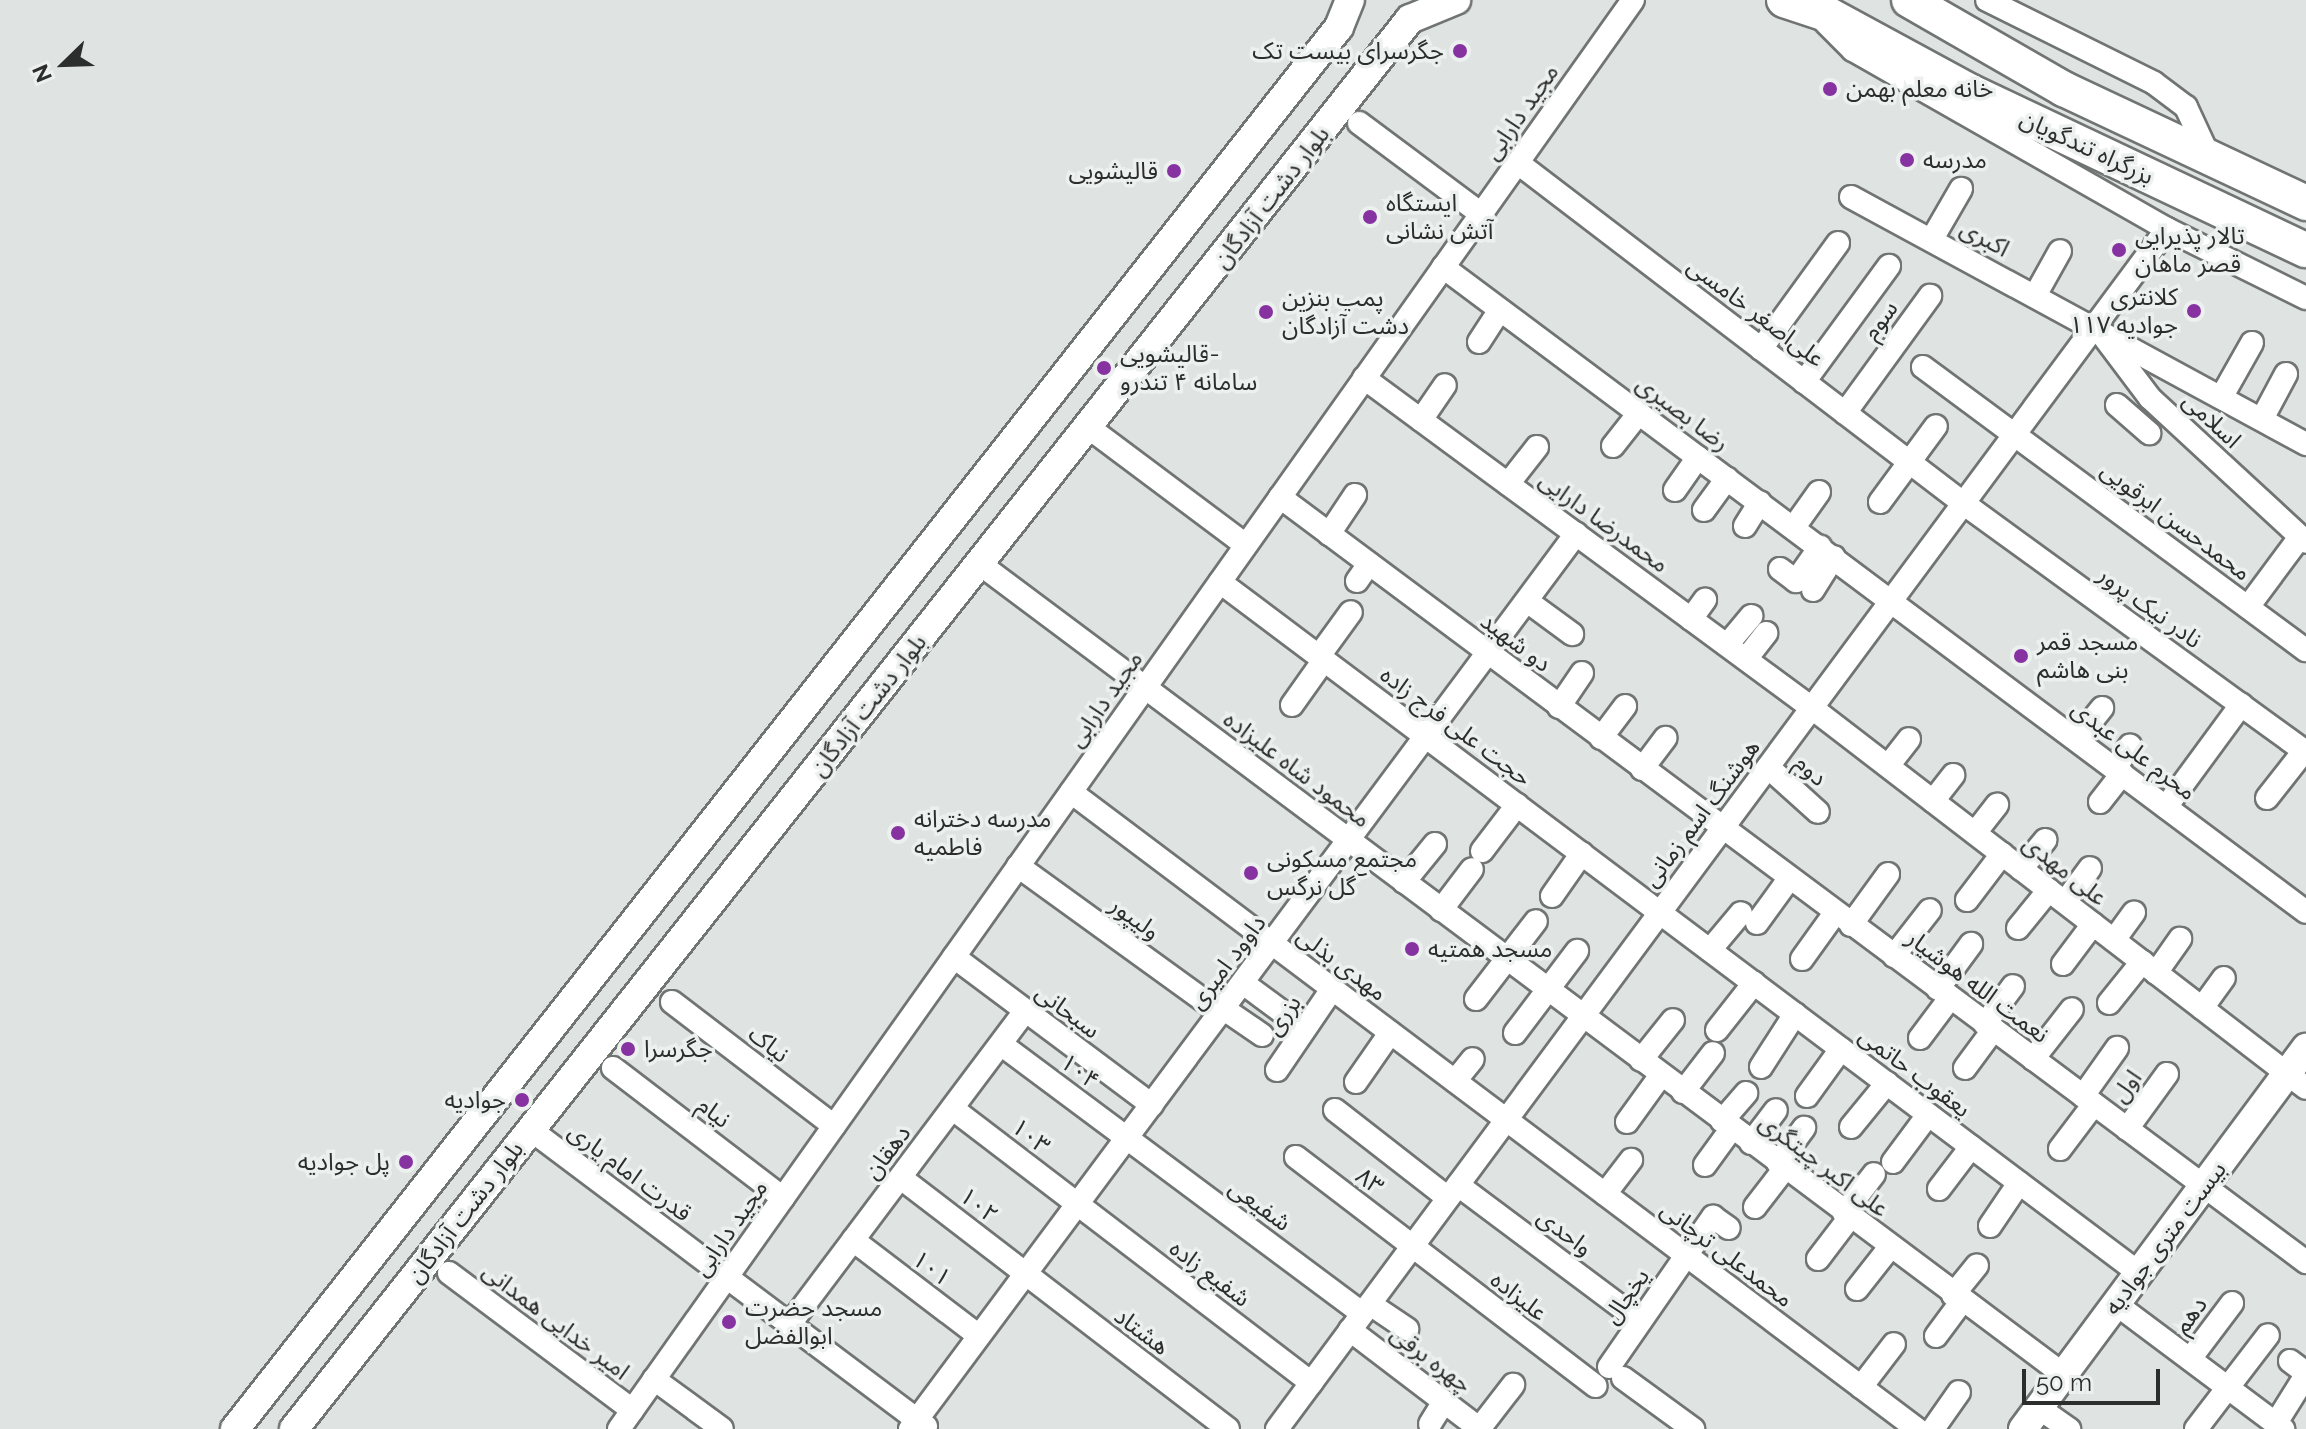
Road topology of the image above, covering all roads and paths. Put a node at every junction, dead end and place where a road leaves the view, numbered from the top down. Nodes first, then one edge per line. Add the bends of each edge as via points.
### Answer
1 (1350, 0) edge
2 (1363, 0) edge
3 (1456, 0) edge
4 (1633, 0) edge
5 (1909, 0) edge
6 (1987, 0) edge
7 (1809, 6) edge
8 (1413, 10) edge
9 (1339, 27) junction
10 (1359, 123) dead end
11 (2210, 159) junction
12 (1518, 163) junction
13 (1961, 189) dead end
14 (1851, 197) dead end
15 (2306, 203) edge
16 (1481, 214) junction
17 (2167, 229) junction
18 (1932, 239) junction
19 (1838, 243) dead end
20 (2306, 250) edge
21 (2060, 251) dead end
22 (1889, 266) dead end
23 (1443, 267) junction
24 (2036, 294) junction
25 (1930, 296) dead end
26 (2306, 298) edge
27 (1500, 310) junction
28 (2095, 326) junction
29 (1479, 342) dead end
30 (2252, 343) dead end
31 (1761, 349) junction
32 (1923, 367) dead end
33 (2286, 374) dead end
34 (1364, 378) junction
35 (1804, 382) junction
36 (1445, 385) dead end
37 (2222, 396) junction
38 (2150, 398) junction
39 (1639, 413) junction
40 (1845, 413) junction
41 (2133, 419) dead end
42 (2262, 419) junction
43 (1421, 420) junction
44 (1936, 426) dead end
45 (1088, 427) junction
46 (2016, 433) junction
47 (2306, 444) edge
48 (1613, 446) dead end
49 (1537, 447) dead end
50 (1698, 457) junction
51 (1910, 463) junction
52 (1727, 478) junction
53 (1508, 484) junction
54 (1675, 490) dead end
55 (1819, 492) dead end
56 (1355, 495) dead end
57 (1280, 497) junction
58 (1760, 502) junction
59 (1880, 502) dead end
60 (1963, 503) junction
61 (1704, 510) dead end
62 (1745, 526) dead end
63 (1794, 527) junction
64 (1329, 534) junction
65 (1576, 534) junction
66 (2303, 540) edge
67 (1246, 545) junction
68 (1827, 552) junction
69 (980, 564) junction
70 (1780, 569) dead end
71 (1220, 582) junction
72 (1813, 590) dead end
73 (1705, 600) dead end
74 (1892, 600) junction
75 (1527, 601) junction
76 (2248, 607) junction
77 (1351, 612) dead end
78 (1691, 619) junction
79 (1572, 634) dead end
80 (1727, 645) junction
81 (2306, 650) edge
82 (1488, 654) junction
83 (1322, 658) junction
84 (1746, 659) junction
85 (1582, 673) dead end
86 (1145, 687) junction
87 (1292, 705) dead end
88 (2241, 705) junction
89 (1625, 706) dead end
90 (1559, 707) junction
91 (1812, 708) junction
92 (2102, 708) dead end
93 (1427, 737) junction
94 (1601, 738) junction
95 (1665, 738) dead end
96 (1909, 739) dead end
97 (2077, 739) junction
98 (2130, 746) dead end
99 (2305, 751) edge
100 (1888, 766) junction
101 (1768, 767) junction
102 (1642, 769) junction
103 (2118, 771) junction
104 (1953, 775) dead end
105 (1071, 792) junction
106 (2267, 798) dead end
107 (1933, 801) junction
108 (2100, 802) dead end
109 (1517, 805) junction
110 (1997, 805) dead end
111 (2166, 807) junction
112 (1818, 812) dead end
113 (1722, 829) junction
114 (1975, 833) junction
115 (2045, 840) dead end
116 (1349, 841) junction
117 (1435, 844) dead end
118 (1582, 853) junction
119 (2002, 854) junction
120 (1018, 866) junction
121 (2090, 868) dead end
122 (2021, 869) junction
123 (1888, 874) dead end
124 (1789, 879) junction
125 (1404, 882) junction
126 (1552, 896) dead end
127 (2057, 896) junction
128 (1967, 900) dead end
129 (1441, 910) junction
130 (1930, 910) dead end
131 (1660, 912) junction
132 (2134, 912) dead end
133 (2306, 912) edge
134 (1843, 919) junction
135 (1536, 921) dead end
136 (2093, 924) junction
137 (2018, 928) dead end
138 (2180, 939) dead end
139 (2114, 940) junction
140 (1273, 944) junction
141 (1971, 944) dead end
142 (1710, 950) junction
143 (1577, 951) dead end
144 (1894, 956) junction
145 (954, 957) junction
146 (1802, 959) dead end
147 (1507, 960) junction
148 (2063, 964) dead end
149 (2149, 967) junction
150 (2224, 978) dead end
151 (1243, 983) junction
152 (1754, 983) junction
153 (2013, 986) dead end
154 (1332, 989) junction
155 (1548, 990) junction
156 (1944, 993) junction
157 (1476, 999) dead end
158 (672, 1002) dead end
159 (2109, 1003) dead end
160 (2202, 1008) junction
161 (2072, 1009) dead end
162 (1025, 1011) junction
163 (1223, 1011) junction
164 (1285, 1014) dead end
165 (1795, 1014) junction
166 (1583, 1016) junction
167 (1673, 1020) dead end
168 (1989, 1027) junction
169 (1717, 1030) dead end
170 (1390, 1033) junction
171 (1515, 1033) dead end
172 (1262, 1035) dead end
173 (1920, 1038) dead end
174 (1002, 1045) junction
175 (2117, 1048) dead end
176 (2306, 1048) edge
177 (1841, 1049) junction
178 (1713, 1053) dead end
179 (1473, 1059) dead end
180 (2033, 1059) junction
181 (1641, 1060) junction
182 (1761, 1067) dead end
183 (613, 1068) dead end
184 (1965, 1068) dead end
185 (1277, 1070) dead end
186 (2167, 1074) dead end
187 (1661, 1075) junction
188 (1455, 1081) junction
189 (2296, 1081) edge
190 (1356, 1082) dead end
191 (1887, 1083) junction
192 (1683, 1092) junction
193 (1746, 1093) dead end
194 (1807, 1096) dead end
195 (2088, 1100) junction
196 (1152, 1105) junction
197 (953, 1109) junction
198 (1335, 1110) dead end
199 (1776, 1110) dead end
200 (1928, 1115) junction
201 (1506, 1120) junction
202 (1627, 1122) dead end
203 (1727, 1125) junction
204 (834, 1126) junction
205 (1851, 1127) dead end
206 (1804, 1128) dead end
207 (2127, 1129) junction
208 (531, 1130) junction
209 (1126, 1139) junction
210 (1751, 1143) junction
211 (1971, 1147) junction
212 (2060, 1149) dead end
213 (1296, 1157) dead end
214 (1631, 1160) dead end
215 (1705, 1165) dead end
216 (1781, 1166) junction
217 (901, 1178) junction
218 (2019, 1183) junction
219 (2204, 1186) junction
220 (1939, 1189) dead end
221 (1453, 1191) junction
222 (1605, 1194) junction
223 (783, 1198) junction
224 (1078, 1205) junction
225 (1755, 1207) dead end
226 (1847, 1215) junction
227 (1990, 1226) dead end
228 (1729, 1228) dead end
229 (853, 1240) junction
230 (1412, 1246) junction
231 (1890, 1247) junction
232 (1686, 1255) junction
233 (1818, 1259) dead end
234 (2306, 1262) edge
235 (1977, 1265) dead end
236 (449, 1273) dead end
237 (2139, 1273) junction
238 (1025, 1274) junction
239 (727, 1277) junction
240 (1857, 1289) dead end
241 (1958, 1298) junction
242 (2232, 1303) dead end
243 (2116, 1304) junction
244 (1361, 1316) junction
245 (1640, 1321) junction
246 (790, 1324) junction
247 (1407, 1329) dead end
248 (2268, 1335) dead end
249 (979, 1336) junction
250 (1936, 1336) dead end
251 (1894, 1344) dead end
252 (2190, 1359) junction
253 (2301, 1370) edge
254 (2064, 1375) junction
255 (654, 1379) junction
256 (1311, 1383) junction
257 (1513, 1385) dead end
258 (1595, 1386) dead end
259 (1861, 1387) junction
260 (2228, 1387) junction
261 (1959, 1392) dead end
262 (1444, 1402) junction
263 (632, 1410) junction
264 (2031, 1418) edge
265 (1430, 1424) dead end
266 (918, 1426) edge
267 (2280, 1426) edge
268 (235, 1429) edge
269 (294, 1429) edge
270 (619, 1429) edge
271 (722, 1429) edge
272 (1228, 1429) edge
273 (1277, 1429) edge
274 (1480, 1429) edge
275 (1693, 1429) edge
276 (1917, 1429) edge
277 (1933, 1429) edge
278 (2069, 1429) edge
279 (2196, 1429) edge

1 - 9 main road, بلوار دشت آزادگان
2 - 9 main road
3 - 8 main road, بلوار دشت آزادگان
4 - 12 street, مجید دارابی
5 - 11 highway, بزرگراه تندگویان via 2064,89
6 - 11 street via 2154,83 2186,107
7 - 17 street via 1853,50
7 - 20 highway, بزرگراه تندگویان via 1971,92
8 - 45 main road, بلوار دشت آزادگان
9 - 268 main road, بلوار دشت آزادگان
10 - 16 street
11 - 15 highway, بزرگراه تندگویان
12 - 16 street, مجید دارابی
12 - 31 street, علی‌اصغر خامسی
13 - 18 street
14 - 18 street, اکبری
16 - 23 street, مجید دارابی
17 - 26 street
17 - 28 street, هوشنگ اسم زمانی
18 - 24 street, اکبری
19 - 31 street
21 - 24 street
22 - 35 street
23 - 27 street, رضا بصیری
23 - 34 street, مجید دارابی
24 - 28 street, اکبری
25 - 40 street, سوم
27 - 29 street
27 - 39 street, رضا بصیری
28 - 37 street, اکبری
28 - 38 street, اسلامی
28 - 46 street, هوشنگ اسم زمانی
30 - 37 street
31 - 35 street, علی‌اصغر خامسی
32 - 46 street, محمدحسن ابرقویی
33 - 42 street
34 - 43 street, محمدرضا دارایی
34 - 57 street, مجید دارابی
35 - 40 street, علی‌اصغر خامسی
36 - 43 street
37 - 42 street, اکبری
38 - 41 street
38 - 66 street, اسلامی
39 - 48 street
39 - 50 street, رضا بصیری
40 - 51 street, علی‌اصغر خامسی
42 - 47 street, اکبری
43 - 53 street, محمدرضا دارایی
44 - 51 street
45 - 67 street
45 - 69 main road, بلوار دشت آزادگان
46 - 60 street, هوشنگ اسم زمانی
46 - 76 street, محمدحسن ابرقویی
49 - 53 street
50 - 52 street, رضا بصیری
50 - 54 street
51 - 59 street
51 - 60 street, علی‌اصغر خامسی
52 - 58 street, رضا بصیری
52 - 61 street
53 - 65 street, محمدرضا دارایی
55 - 63 street
56 - 64 street
57 - 64 street, دو شهید
57 - 67 street, مجید دارابی
58 - 62 street
58 - 63 street, رضا بصیری
60 - 74 street, هوشنگ اسم زمانی
60 - 88 street, نادر نیک پرور
63 - 68 street, رضا بصیری
64 - 82 street, دو شهید via 1363,572
65 - 75 street, داوود امیری
65 - 78 street, محمدرضا دارایی
66 - 76 street
67 - 71 street, مجید دارابی
68 - 70 street via 1796,581
68 - 72 street
68 - 74 street, رضا بصیری
69 - 86 street, محمود شاه علیزاده
69 - 208 main road, بلوار دشت آزادگان
71 - 83 street, حجت علی فرج زاده
71 - 86 street, مجید دارابی
73 - 78 street
74 - 91 street, هوشنگ اسم زمانی
74 - 97 street, محرم علی عبدی
75 - 79 street
75 - 82 street, داوود امیری
76 - 81 street, محمدحسن ابرقویی
77 - 83 street
78 - 80 street, محمدرضا دارایی
80 - 84 street, محمدرضا دارایی
80 - 84 street via 1758,624
82 - 90 street, دو شهید
82 - 93 street, داوود امیری
83 - 87 street
83 - 93 street, حجت علی فرج زاده
84 - 91 street, محمدرضا دارایی
85 - 90 street
86 - 105 street, مجید دارابی
86 - 116 street, محمود شاه علیزاده
88 - 99 street, نادر نیک پرور
88 - 111 street
89 - 94 street
90 - 94 street, دو شهید
91 - 100 street, علی مهدی
91 - 101 street, هوشنگ اسم زمانی
92 - 97 street
93 - 109 street, حجت علی فرج زاده
93 - 116 street, داوود امیری
94 - 102 street, دو شهید
95 - 102 street
96 - 100 street
97 - 103 street, محرم علی عبدی
98 - 103 street
99 - 106 street
100 - 107 street, علی مهدی
101 - 112 street, دوم
101 - 113 street, هوشنگ اسم زمانی
102 - 113 street, دو شهید
103 - 108 street
103 - 111 street, محرم علی عبدی
104 - 107 street
105 - 120 street, مجید دارابی
105 - 140 street, مهدی بذلی
107 - 114 street, علی مهدی
109 - 118 street, حجت علی فرج زاده
109 - 129 street
110 - 114 street
111 - 133 street, محرم علی عبدی
113 - 124 street, نعمت الله هوشیار
113 - 131 street, هوشنگ اسم زمانی
114 - 119 street, علی مهدی
115 - 122 street
116 - 125 street, محمود شاه علیزاده
116 - 140 street, داوود امیری
117 - 125 street
118 - 126 street
118 - 131 street, حجت علی فرج زاده
119 - 122 street, علی مهدی
119 - 128 street
120 - 145 street, مجید دارابی
120 - 163 street, ولیپور
121 - 127 street
122 - 127 street, علی مهدی
123 - 134 street
124 - 134 street, نعمت الله هوشیار
124 - 142 street
125 - 129 street, محمود شاه علیزاده
127 - 136 street, علی مهدی
127 - 137 street
129 - 147 street, محمود شاه علیزاده
130 - 144 street
131 - 142 street, یعقوب حاتمی
131 - 166 street, هوشنگ اسم زمانی
132 - 139 street
134 - 144 street, نعمت الله هوشیار
134 - 146 street
135 - 147 street
136 - 139 street, علی مهدی
136 - 148 street
138 - 149 street
139 - 149 street, علی مهدی
140 - 151 street, داوود امیری
140 - 154 street, مهدی بذلی
141 - 156 street
142 - 152 street, یعقوب حاتمی
143 - 155 street
144 - 156 street, نعمت الله هوشیار
145 - 162 street, سبحانی
145 - 204 street, مجید دارابی
147 - 155 street, محمود شاه علیزاده
147 - 157 street
149 - 159 street
149 - 160 street, علی مهدی
150 - 160 street
151 - 163 street, داوود امیری
151 - 164 street
152 - 165 street, یعقوب حاتمی
152 - 169 street
153 - 168 street
154 - 170 street, مهدی بذلی
154 - 185 street, بزری
155 - 166 street, محمود شاه علیزاده
155 - 171 street
156 - 168 street, نعمت الله هوشیار
156 - 173 street
158 - 204 street, نیاک
160 - 189 street, علی مهدی
161 - 180 street
162 - 174 street, دهقان
162 - 196 street, سبحانی
163 - 172 street, ولیپور
163 - 196 street, داوود امیری
165 - 177 street, یعقوب حاتمی
165 - 182 street
166 - 181 street, علی اکبر چیتگری
166 - 201 street, هوشنگ اسم زمانی
167 - 181 street
168 - 180 street, نعمت الله هوشیار
168 - 184 street
170 - 188 street, مهدی بذلی
170 - 190 street
174 - 197 street, دهقان
174 - 209 street, ۱۰۴
175 - 195 street
176 - 189 main road, بیست متری جوادیه
177 - 191 street, یعقوب حاتمی
177 - 194 street
178 - 192 street
179 - 188 street
180 - 195 street, نعمت الله هوشیار
181 - 187 street, علی اکبر چیتگری
183 - 223 street, نیام
186 - 207 street, اول
187 - 192 street, علی اکبر چیتگری
187 - 202 street
188 - 201 street, مهدی بذلی
189 - 219 main road, بیست متری جوادیه
191 - 200 street, یعقوب حاتمی
191 - 205 street
192 - 203 street, علی اکبر چیتگری
193 - 203 street
195 - 207 street, نعمت الله هوشیار
195 - 212 street
196 - 209 street, داوود امیری
197 - 217 street, دهقان
197 - 224 street, ۱۰۳
198 - 221 street, واحدی
199 - 210 street
200 - 211 street, یعقوب حاتمی
200 - 226 street
201 - 221 street, هوشنگ اسم زمانی
201 - 222 street, محمدعلی ترچانی
203 - 210 street, علی اکبر چیتگری
203 - 215 street
204 - 223 street, مجید دارابی
206 - 216 street
207 - 219 street, نعمت الله هوشیار
208 - 239 street, قدرت امام یاری
208 - 269 main road, بلوار دشت آزادگان
209 - 224 street, داوود امیری
209 - 244 street, شفیعی
210 - 216 street, علی اکبر چیتگری
211 - 218 street, یعقوب حاتمی
211 - 220 street
213 - 230 street, ۸۳
214 - 222 street
216 - 225 street
216 - 226 street, علی اکبر چیتگری
217 - 229 street, دهقان
217 - 238 street, ۱۰۲
218 - 227 street
218 - 237 street, یعقوب حاتمی
219 - 234 street, نعمت الله هوشیار
219 - 237 main road, بیست متری جوادیه
221 - 230 street, هوشنگ اسم زمانی
221 - 245 street, واحدی
222 - 232 street, محمدعلی ترچانی
223 - 239 street, مجید دارابی
224 - 238 street, داوود امیری
224 - 256 street, شفیع زاده
226 - 231 street, علی اکبر چیتگری
226 - 233 street
228 - 232 street via 1713,1217
229 - 246 street, دهقان
229 - 249 street, ۱۰۱
230 - 244 street, هوشنگ اسم زمانی
230 - 258 street, علیزاده
231 - 240 street
231 - 241 street, علی اکبر چیتگری
232 - 245 street, یخچال
232 - 259 street, محمدعلی ترچانی
235 - 241 street
236 - 263 street, امیر خدایی همدانی
237 - 243 main road, بیست متری جوادیه
238 - 249 street, داوود امیری
238 - 272 street, هشتاد
239 - 246 street, قدرت امام یاری
239 - 255 street, مجید دارابی
241 - 250 street
241 - 254 street, علی اکبر چیتگری
242 - 252 street, دهم
243 - 252 street
243 - 254 main road, بیست متری جوادیه
244 - 247 street
244 - 256 street, هوشنگ اسم زمانی
244 - 262 street, چهره برقی
245 - 275 street, یخچال via 1616,1372
246 - 266 street, قدرت امام یاری
248 - 260 street
249 - 266 street, داوود امیری
251 - 259 street
252 - 260 street
253 - 267 street
254 - 264 main road, بیست متری جوادیه
255 - 263 street, مجید دارابی
255 - 271 street
256 - 273 street, هوشنگ اسم زمانی
257 - 274 street
259 - 276 street, محمدعلی ترچانی
260 - 267 street
260 - 279 street
261 - 277 street
262 - 265 street
262 - 274 street, چهره برقی
263 - 270 street, مجید دارابی
264 - 278 street

